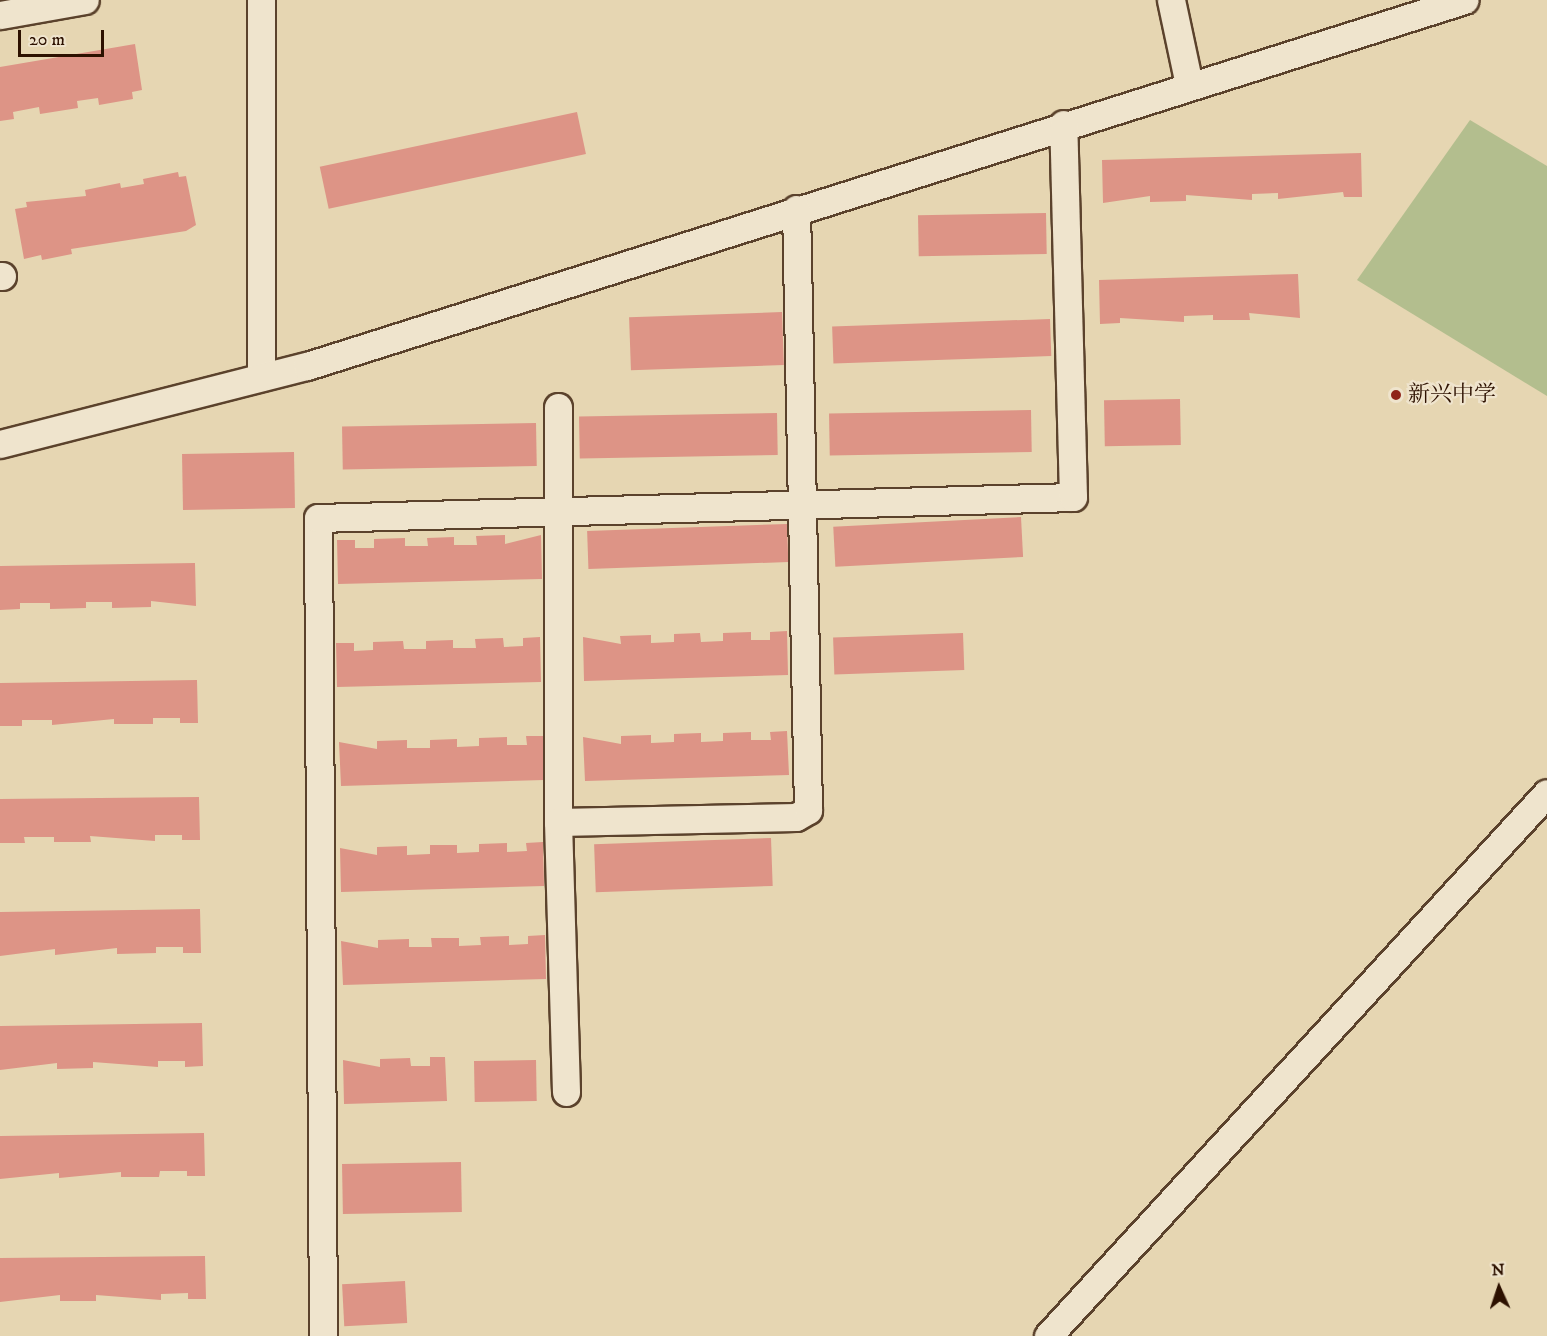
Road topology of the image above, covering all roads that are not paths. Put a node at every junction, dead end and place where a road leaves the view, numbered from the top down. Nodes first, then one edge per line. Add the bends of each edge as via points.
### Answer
1 (85, 0) edge
2 (261, 0) edge
3 (1171, 0) edge
4 (1464, 0) edge
5 (0, 15) edge
6 (1190, 85) junction
7 (1063, 124) junction
8 (796, 209) junction
9 (261, 378) junction
10 (558, 407) dead end
11 (0, 444) edge
12 (803, 505) junction
13 (558, 511) junction
14 (1547, 793) edge
15 (558, 822) junction
16 (566, 1092) dead end
17 (323, 1336) edge
18 (1048, 1336) edge

1 - 5 street
2 - 9 street
3 - 6 street
4 - 6 street
6 - 7 street
7 - 8 street
7 - 12 street via 1073,497
8 - 9 street
8 - 12 street
9 - 11 street
10 - 13 street
12 - 13 street
12 - 15 street via 808,810 796,817
13 - 15 street
13 - 17 street via 318,518
14 - 18 street
15 - 16 street

